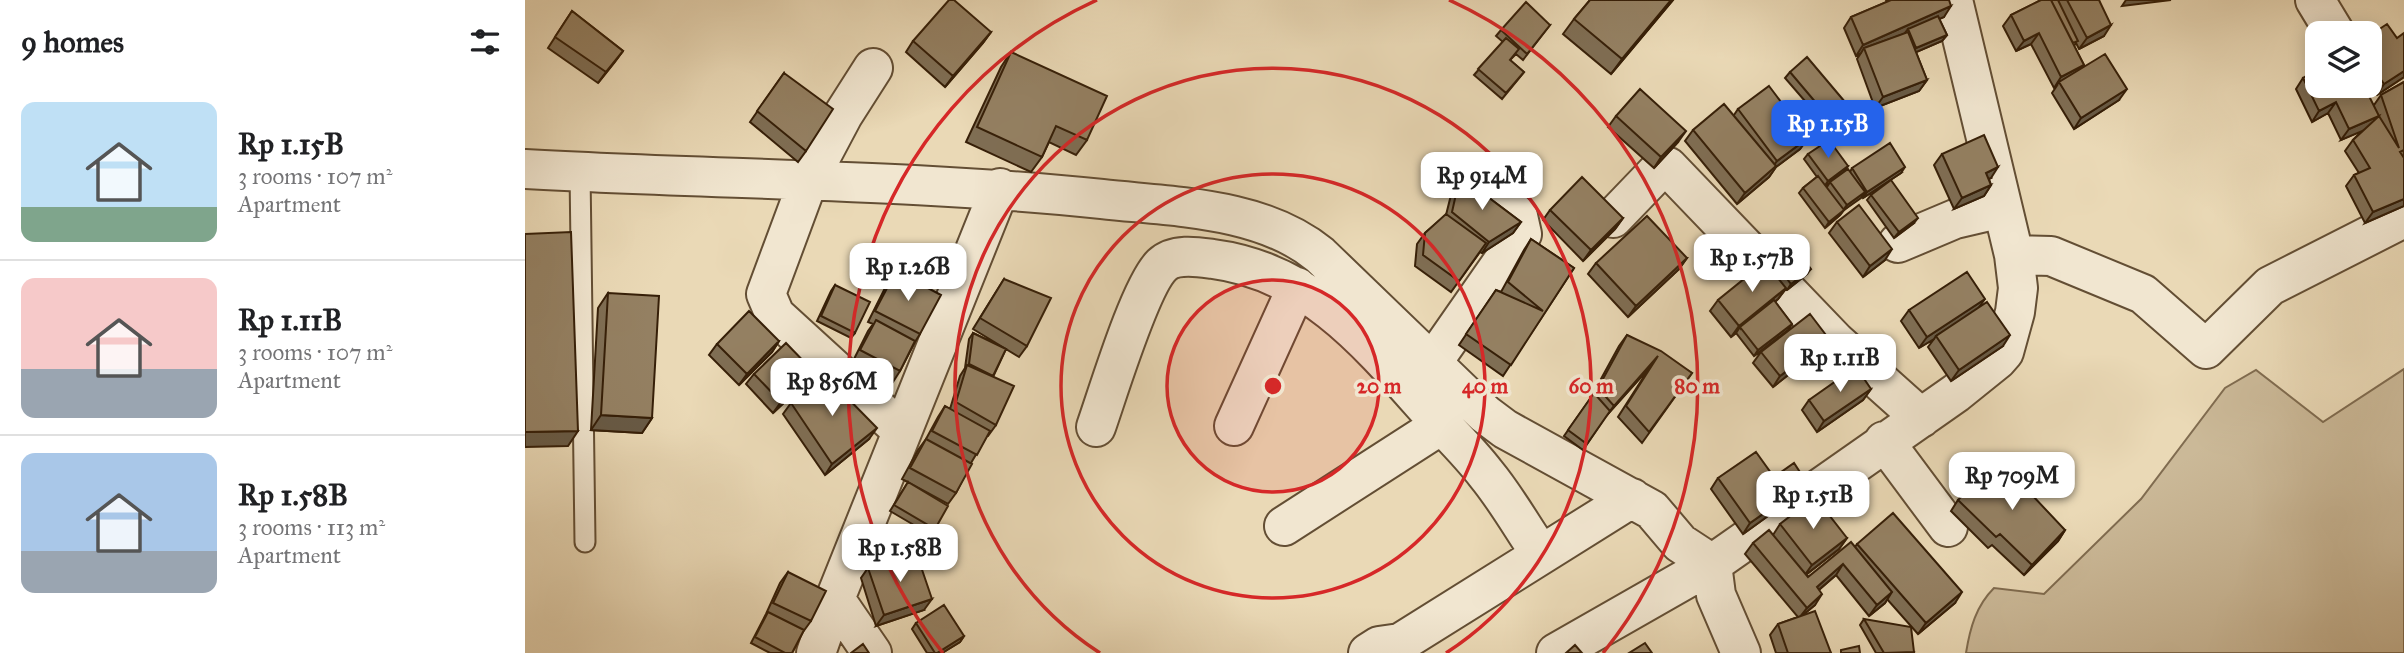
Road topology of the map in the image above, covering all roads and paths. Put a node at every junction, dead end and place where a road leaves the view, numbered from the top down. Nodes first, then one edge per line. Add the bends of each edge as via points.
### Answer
1 (1953, 0) edge
2 (2315, 0) edge
3 (2328, 21) edge
4 (873, 68) dead end
5 (525, 170) edge
6 (580, 172) junction
7 (1471, 173) dead end
8 (808, 181) junction
9 (1000, 188) junction
10 (2002, 208) junction
11 (1613, 218) edge
12 (2404, 218) edge
13 (1898, 243) edge
14 (2014, 254) junction
15 (1297, 287) junction
16 (1431, 363) junction
17 (1921, 418) junction
18 (1441, 425) junction
19 (1234, 426) dead end
20 (1096, 427) dead end
21 (901, 430) junction
22 (1884, 441) junction
23 (1632, 498) junction
24 (1283, 526) dead end
25 (1948, 527) dead end
26 (585, 542) dead end
27 (1540, 553) junction
28 (1712, 564) junction
29 (835, 599) junction
30 (816, 653) edge
31 (872, 653) edge
32 (1368, 653) edge
33 (1556, 653) edge
34 (1741, 653) edge

1 - 10 street
2 - 3 street
4 - 8 street
5 - 6 street
6 - 8 street
6 - 26 lane
7 - 16 street via 1518,216 1522,234
8 - 9 street
8 - 21 street via 766,295 769,307
9 - 16 street via 1197,209 1292,235 1320,255
9 - 21 street
10 - 13 street via 1955,219
10 - 14 street
11 - 17 street via 1661,168 1668,167 1836,342
12 - 14 street via 2270,286 2206,349 2143,294 2050,256
14 - 17 street via 2018,288 2004,352
15 - 18 street via 1371,345
15 - 19 street
15 - 20 street via 1247,263 1194,256 1163,265 1146,290
16 - 23 street via 1505,429
17 - 22 street
18 - 24 street
18 - 27 street via 1486,474
21 - 29 street
22 - 25 street
22 - 28 street
23 - 27 street
23 - 28 street via 1652,510 1680,543
27 - 32 street via 1400,642
28 - 33 street
28 - 34 street via 1716,596
29 - 30 street
29 - 31 street

